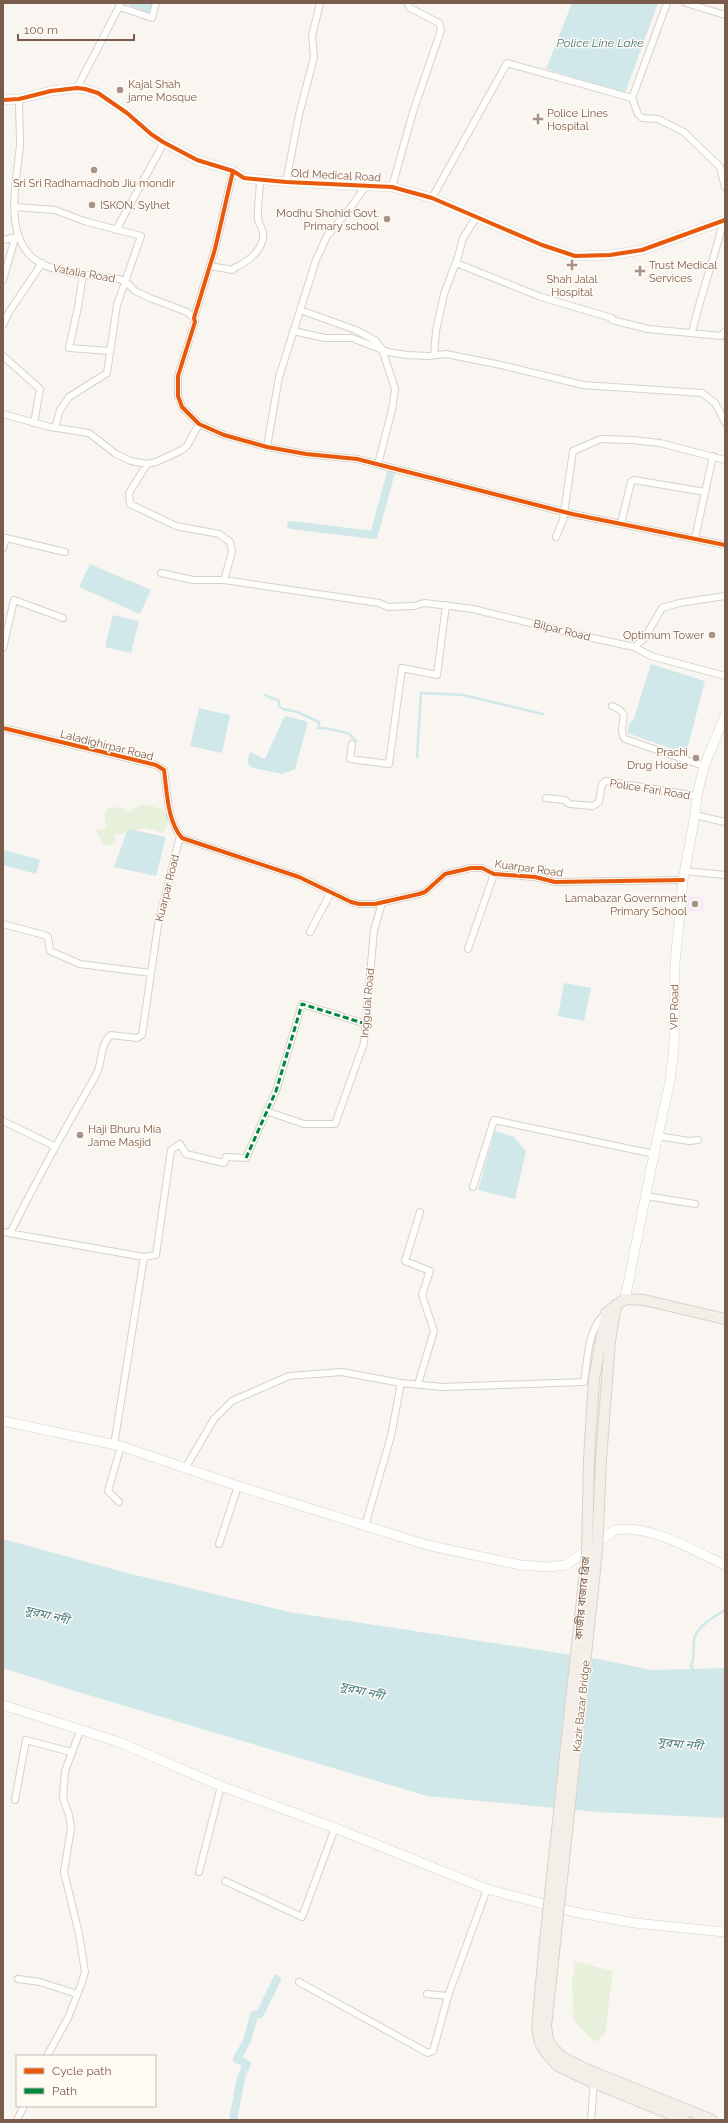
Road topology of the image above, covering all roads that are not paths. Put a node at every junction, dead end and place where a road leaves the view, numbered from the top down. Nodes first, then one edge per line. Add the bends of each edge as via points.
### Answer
1 (156, 3) edge
2 (320, 3) edge
3 (407, 3) edge
4 (666, 3) edge
5 (686, 3) edge
6 (120, 5) edge
7 (725, 15) edge
8 (77, 88) junction
9 (632, 98) junction
10 (19, 99) junction
11 (3, 100) edge
12 (163, 142) junction
13 (233, 171) junction
14 (260, 180) junction
15 (286, 182) junction
16 (364, 187) junction
17 (392, 187) junction
18 (725, 187) edge
19 (432, 198) junction
20 (14, 207) junction
21 (476, 218) junction
22 (724, 221) edge
23 (116, 230) junction
24 (17, 237) junction
25 (3, 240) edge
26 (42, 263) junction
27 (456, 263) junction
28 (210, 266) junction
29 (82, 274) junction
30 (3, 280) edge
31 (126, 282) junction
32 (300, 310) junction
33 (194, 318) junction
34 (3, 325) edge
35 (293, 331) junction
36 (725, 331) edge
37 (692, 333) junction
38 (382, 349) junction
39 (110, 351) junction
40 (434, 355) junction
41 (3, 356) edge
42 (3, 414) edge
43 (725, 422) edge
44 (34, 423) junction
45 (198, 424) junction
46 (55, 428) junction
47 (267, 447) junction
48 (713, 456) junction
49 (725, 460) edge
50 (147, 464) junction
51 (378, 464) junction
52 (705, 492) junction
53 (564, 512) junction
54 (621, 523) junction
55 (556, 538) dead end
56 (696, 538) junction
57 (725, 545) edge
58 (3, 548) edge
59 (65, 552) dead end
60 (161, 573) dead end
61 (224, 580) junction
62 (725, 596) edge
63 (446, 605) junction
64 (63, 618) dead end
65 (6, 626) edge
66 (634, 646) junction
67 (3, 648) edge
68 (725, 676) edge
69 (612, 706) dead end
70 (725, 716) edge
71 (3, 728) edge
72 (352, 744) dead end
73 (704, 766) junction
74 (697, 796) junction
75 (546, 798) dead end
76 (695, 815) junction
77 (725, 822) edge
78 (180, 836) junction
79 (494, 874) junction
80 (725, 875) edge
81 (683, 876) junction
82 (331, 892) junction
83 (382, 903) junction
84 (3, 924) edge
85 (310, 932) dead end
86 (468, 949) dead end
87 (151, 973) junction
88 (366, 1024) junction
89 (266, 1110) junction
90 (3, 1121) edge
91 (658, 1136) junction
92 (698, 1140) dead end
93 (54, 1146) junction
94 (654, 1154) junction
95 (473, 1187) dead end
96 (646, 1196) junction
97 (696, 1204) dead end
98 (420, 1212) dead end
99 (3, 1232) edge
100 (10, 1233) junction
101 (144, 1257) junction
102 (621, 1302) junction
103 (606, 1313) junction
104 (725, 1319) edge
105 (401, 1382) junction
106 (418, 1384) junction
107 (3, 1421) edge
108 (117, 1445) junction
109 (186, 1468) junction
110 (238, 1486) junction
111 (119, 1502) dead end
112 (365, 1526) junction
113 (219, 1544) dead end
114 (725, 1565) edge
115 (3, 1706) edge
116 (80, 1731) junction
117 (72, 1752) junction
118 (221, 1786) junction
119 (15, 1800) dead end
120 (334, 1828) junction
121 (199, 1872) dead end
122 (225, 1881) dead end
123 (486, 1890) junction
124 (725, 1932) edge
125 (549, 1952) junction
126 (18, 1979) dead end
127 (299, 1982) dead end
128 (78, 1994) junction
129 (427, 1994) dead end
130 (448, 1996) junction
131 (48, 2055) edge
132 (598, 2073) junction
133 (594, 2083) junction
134 (24, 2107) edge
135 (17, 2120) edge
136 (591, 2120) edge
137 (684, 2120) edge
138 (712, 2120) edge

1 - 6 street via 152,18
2 - 15 street via 312,36 314,57
3 - 17 street via 410,8 439,23 441,30 413,112
4 - 9 street
5 - 7 street
6 - 8 street
8 - 10 street, Old Medical Road
8 - 12 street, Old Medical Road via 98,93 127,112
9 - 18 street via 642,118 658,120 684,132 720,167
9 - 19 street via 507,63
10 - 11 street, Old Medical Road
10 - 20 street, Vatalia Road via 20,143
12 - 13 street, Old Medical Road via 197,160
12 - 23 street
13 - 14 street, Old Medical Road via 244,178
13 - 28 street
14 - 15 street, Old Medical Road
14 - 28 street via 258,221 263,232 258,249 234,270
15 - 16 street, Old Medical Road
16 - 17 street, Old Medical Road
16 - 32 street via 351,208 327,236 316,260
17 - 19 street, Old Medical Road
19 - 21 street, Old Medical Road
20 - 23 street via 55,210
20 - 24 street, Vatalia Road
21 - 22 street, Old Medical Road via 575,256 642,250
21 - 27 street via 463,238
22 - 37 street
23 - 31 street via 141,236
24 - 25 street
24 - 26 street, Vatalia Road via 32,256
24 - 30 street
26 - 29 street, Vatalia Road via 59,270
26 - 34 street
27 - 37 street via 541,297 612,320 648,329
27 - 40 street via 444,294
28 - 33 street
29 - 31 street, Vatalia Road
29 - 39 street via 69,348
31 - 33 street, Vatalia Road via 135,291 187,312
31 - 39 street via 117,305
32 - 35 street
32 - 38 street via 356,330 376,341
33 - 45 street via 194,327 178,376 178,396 182,408
35 - 38 street via 325,338 352,338
35 - 47 street via 279,377
36 - 37 street via 721,336
38 - 40 street via 407,355
38 - 51 street via 395,389
39 - 46 street via 107,373 69,396 60,410
40 - 43 street via 446,354 501,365 583,385 702,393 715,404
41 - 44 street via 40,388
42 - 44 street
44 - 46 street
45 - 47 street via 224,435
45 - 50 street via 187,446 182,450
46 - 50 street via 89,433 116,454 131,461
47 - 51 street
48 - 49 street
48 - 52 street
48 - 53 street via 660,443 601,439 573,451
50 - 61 street via 129,493 130,504 176,526 219,534 230,542 232,552
51 - 53 street
52 - 54 street via 634,480 631,482
52 - 56 street
53 - 54 street
53 - 55 street
54 - 56 street
56 - 57 street
58 - 59 street via 6,538
60 - 61 street, Bilpar Road via 194,580
61 - 63 street, Bilpar Road via 379,603 388,607 424,603
62 - 66 street via 662,608 644,639
63 - 66 street, Bilpar Road
63 - 72 street via 437,675 402,668 389,764 350,759
64 - 65 street via 14,600
65 - 67 street
66 - 68 street, Bilpar Road via 651,656
69 - 73 street via 622,711 624,716 621,732 625,738
70 - 73 street, VIP Road
71 - 78 street, Laladighirpar Road via 156,765 164,770 169,805
73 - 74 street, VIP Road
74 - 75 street, Police Fari Road via 604,782 599,802 593,806 569,804 565,800
74 - 76 street, VIP Road
76 - 77 street
76 - 81 street, VIP Road
78 - 82 street, Kuarpar Road via 299,877
78 - 87 street, Kuarpar Road via 158,925
79 - 81 street, Kuarpar Road via 535,877 555,882
79 - 83 street, Kuarpar Road via 482,868 452,871 439,878 425,892
79 - 86 street
80 - 81 street, Kuarpar Road
81 - 91 street, VIP Road via 675,964 673,1063
82 - 83 street, Kuarpar Road via 351,902
82 - 85 street
83 - 88 street, Inggulal Road via 374,930
84 - 87 street via 44,935 48,938 50,951 80,964
87 - 93 street, Kuarpar Road via 142,1035 137,1038 111,1035 107,1038 99,1071
88 - 89 street, Inggulal Road via 364,1043 334,1124 304,1124
88 - 89 street via 302,1004 276,1091
89 - 101 street via 246,1158 226,1157 224,1163 186,1154 180,1144 171,1150 156,1255
90 - 93 street
91 - 92 street
91 - 94 street, VIP Road
93 - 100 street
94 - 95 street via 494,1120
94 - 96 street, VIP Road
96 - 97 street
96 - 102 street, VIP Road
98 - 106 street via 405,1261 430,1271 422,1294 434,1331
99 - 100 street
100 - 101 street
101 - 108 street
102 - 103 main road
102 - 104 main road via 644,1300
102 - 125 main road, Kazir Bazar Bridge, bridge via 609,1349 596,1560
103 - 106 street via 598,1319 592,1334 584,1382 444,1386
103 - 125 main road, কাজীর বাজার ব্রিজ, bridge via 594,1380 587,1552
105 - 106 street
105 - 109 street via 342,1372 289,1376 232,1401 214,1419
105 - 112 street via 391,1436
107 - 108 street
108 - 109 street
108 - 111 street via 108,1491
109 - 110 street
110 - 112 street
110 - 113 street
112 - 114 street via 435,1547 520,1565 547,1567 566,1565 615,1530 636,1530 672,1541
115 - 116 street
116 - 117 street
116 - 118 street via 119,1742
117 - 119 street via 26,1740
117 - 128 street via 65,1771 63,1798 70,1815 71,1828 64,1872 83,1953 85,1972
118 - 120 street
118 - 121 street
120 - 122 street via 302,1917
120 - 123 street
123 - 124 street via 574,1912 635,1923
123 - 130 street
125 - 132 main road via 546,2013 548,2040 562,2057
125 - 133 main road via 537,2012 540,2043 558,2066
126 - 128 street via 40,1982
127 - 130 street via 428,2053 433,2051
128 - 131 street
129 - 130 street
132 - 133 street
132 - 138 main road
133 - 136 street
133 - 137 main road
134 - 135 street

